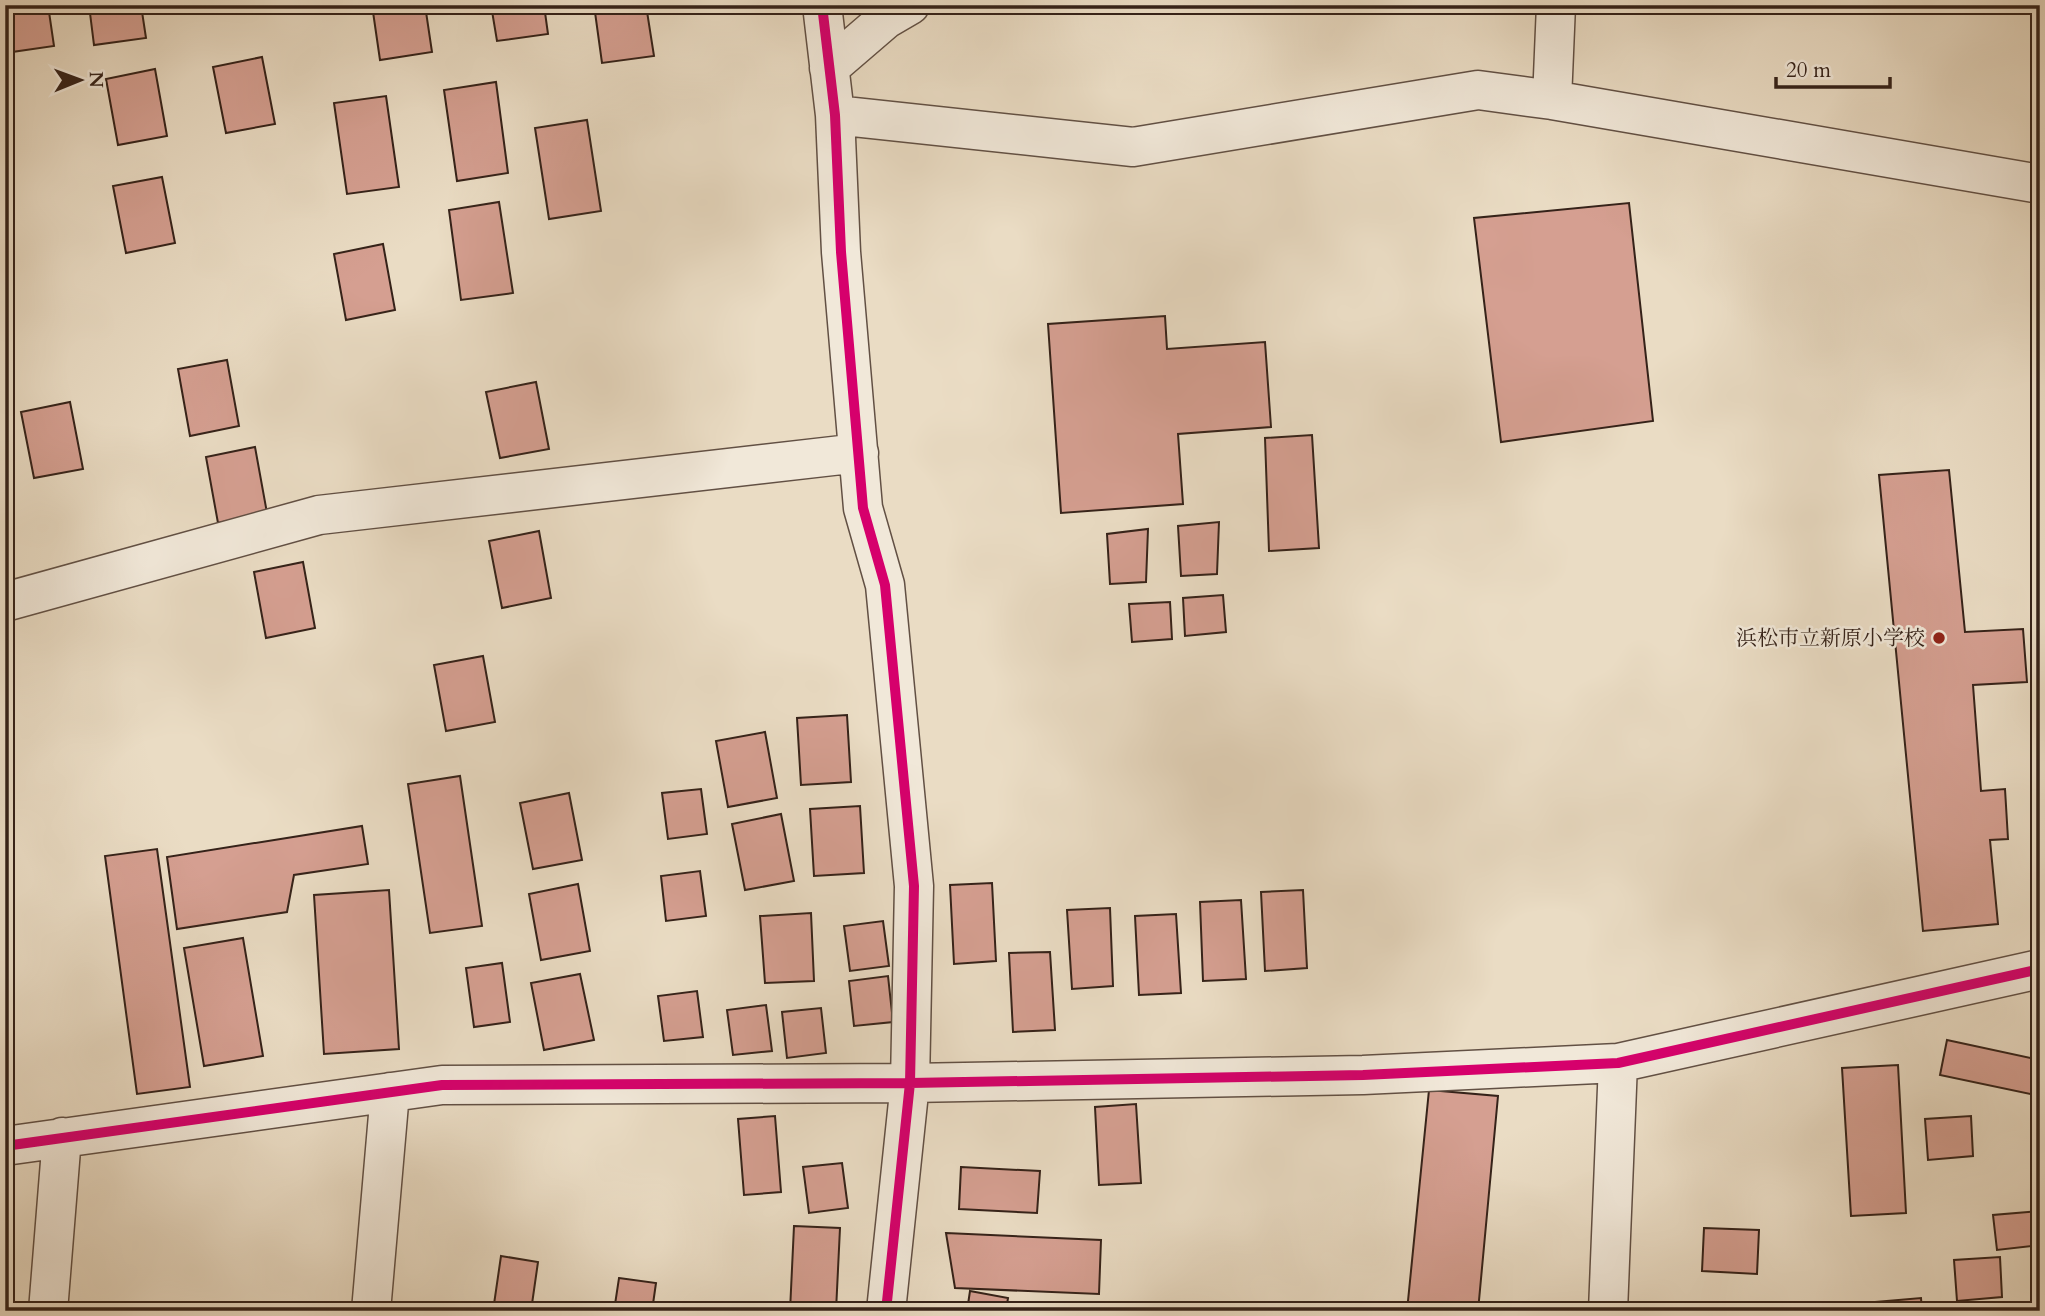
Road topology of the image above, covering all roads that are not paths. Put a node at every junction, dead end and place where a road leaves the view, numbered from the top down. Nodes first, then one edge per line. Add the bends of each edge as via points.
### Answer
1 (822, 5) edge
2 (910, 5) edge
3 (1556, 5) edge
4 (829, 68) junction
5 (1552, 100) junction
6 (835, 114) junction
7 (2040, 184) edge
8 (859, 453) junction
9 (5, 602) edge
10 (2040, 969) edge
11 (1618, 1063) junction
12 (909, 1083) junction
13 (390, 1092) junction
14 (62, 1137) junction
15 (5, 1146) edge
16 (48, 1311) edge
17 (371, 1311) edge
18 (886, 1311) edge
19 (1608, 1311) edge

1 - 4 street
2 - 4 street via 886,19
3 - 5 street
4 - 6 street
5 - 6 street via 1478,90 1133,147
5 - 7 street
6 - 8 street via 841,252
8 - 9 street via 319,514
8 - 12 street via 863,508 885,585 914,886
10 - 11 street
11 - 12 street via 1363,1075
11 - 19 street
12 - 13 street via 442,1085
12 - 18 street
13 - 14 street
13 - 17 street
14 - 15 street
14 - 16 street

